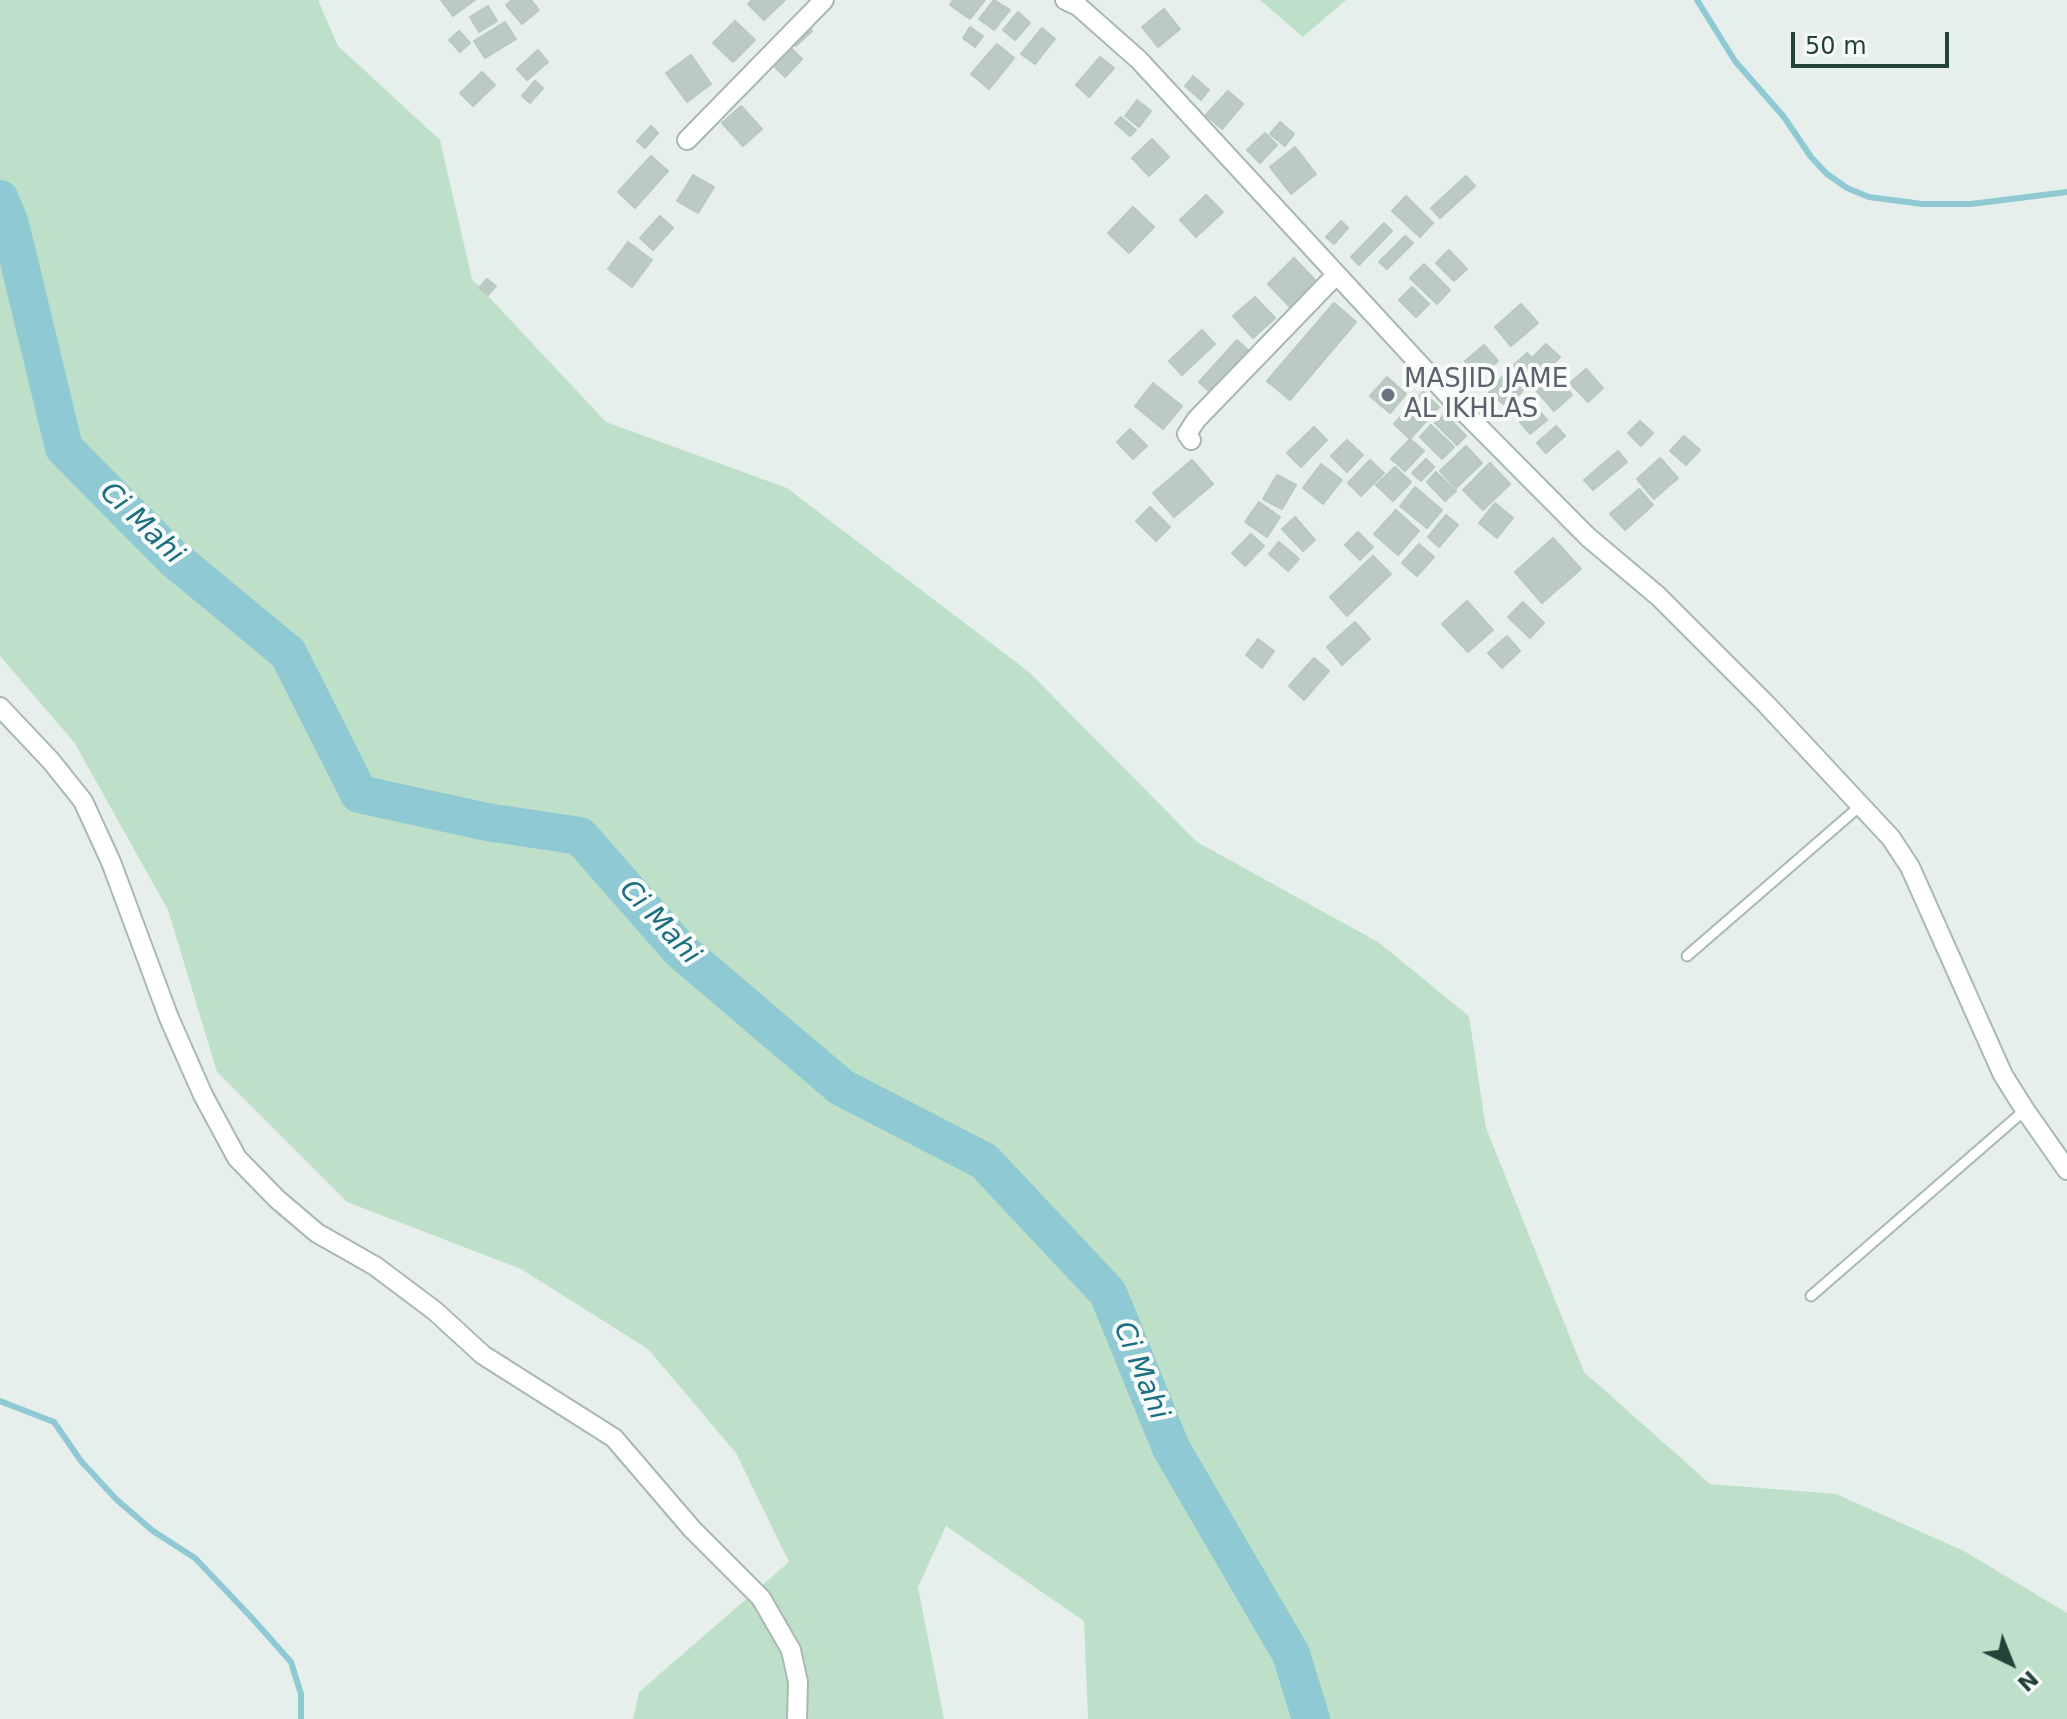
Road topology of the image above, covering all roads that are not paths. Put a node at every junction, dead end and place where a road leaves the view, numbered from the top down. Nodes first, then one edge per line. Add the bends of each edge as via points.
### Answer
1 (824, 0) edge
2 (1065, 0) edge
3 (687, 140) dead end
4 (1336, 275) junction
5 (1191, 440) dead end
6 (0, 707) edge
7 (1860, 806) junction
8 (1687, 956) dead end
9 (2025, 1110) junction
10 (2067, 1170) edge
11 (1811, 1296) dead end
12 (797, 1719) edge

1 - 3 street
2 - 4 street via 1139,60
4 - 5 street via 1196,420 1187,434
4 - 7 street via 1460,408 1578,527 1658,596
6 - 12 street via 83,801 169,1018 237,1158 317,1233 375,1266 483,1355 614,1438 692,1529 761,1598 791,1650 798,1682
7 - 8 lane
7 - 9 street via 1910,867 2003,1075
9 - 10 street
9 - 11 lane

